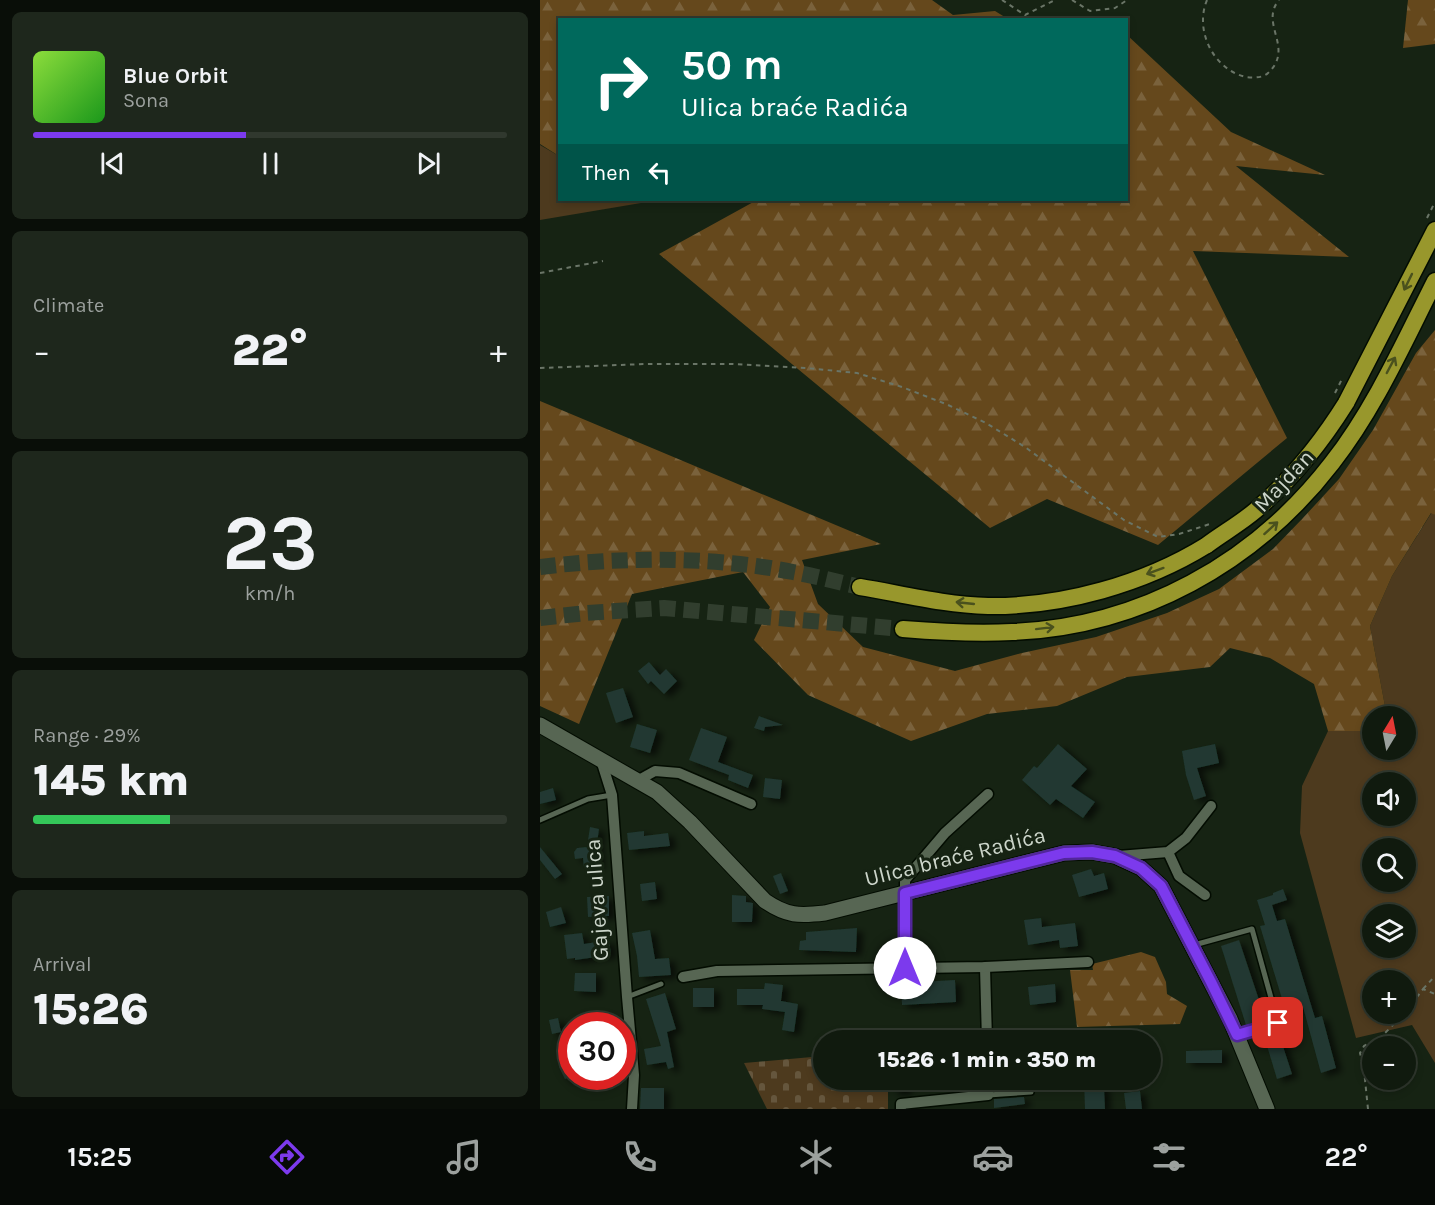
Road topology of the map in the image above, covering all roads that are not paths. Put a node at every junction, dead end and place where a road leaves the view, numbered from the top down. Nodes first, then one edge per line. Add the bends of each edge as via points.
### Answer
1 (1431, 224) edge
2 (1435, 280) edge
3 (860, 587) tunnel mouth
4 (903, 629) tunnel mouth
5 (540, 724) edge
6 (601, 760) junction
7 (636, 781) junction
8 (988, 794) dead end
9 (612, 795) junction
10 (751, 804) dead end
11 (1211, 806) dead end
12 (540, 820) edge
13 (1168, 852) junction
14 (1115, 856) junction
15 (905, 893) junction
16 (1205, 895) dead end
17 (1193, 945) junction
18 (1088, 962) dead end
19 (985, 967) junction
20 (905, 968) junction
21 (683, 977) dead end
22 (661, 984) dead end
23 (627, 997) junction
24 (987, 1030) edge
25 (1237, 1035) junction
26 (988, 1090) edge
27 (1031, 1092) dead end
28 (988, 1095) junction
29 (632, 1109) edge
30 (901, 1109) edge
31 (1267, 1109) edge

1 -> 3 highway, Majdan, bridge via 1324,438 1256,510 1207,545 1178,562 1106,589 1036,603 988,606
4 -> 2 highway, Majdan via 1015,632 1071,625 1125,612 1175,592 1225,564 1295,507 1333,462 1363,417
5 - 6 main road
6 - 7 main road, Ulica braće Radića
6 - 9 street, Gajeva ulica
7 - 10 street via 655,771 679,773
7 - 15 main road, Ulica braće Radića via 657,792 777,909 797,916 825,913
8 - 15 street via 917,864 905,880
9 - 12 lane via 588,799
9 - 23 street, Gajeva ulica
11 - 13 street via 1186,838
13 - 14 street
13 - 16 street via 1179,876
14 - 15 main road, Ulica braće Radića via 1064,853
14 - 17 main road, Ulica braće Radića via 1141,868 1161,886
15 - 20 street
17 - 25 main road, Ulica braće Radića
17 - 25 lane via 1252,929 1278,1023
18 - 19 street
19 - 20 street
19 - 24 street
20 - 21 street via 717,971
22 - 23 lane
23 - 29 street, Gajeva ulica via 634,1075
25 - 31 main road, Ulica braće Radića
26 - 28 street
27 - 28 lane
28 - 30 street via 901,1104

